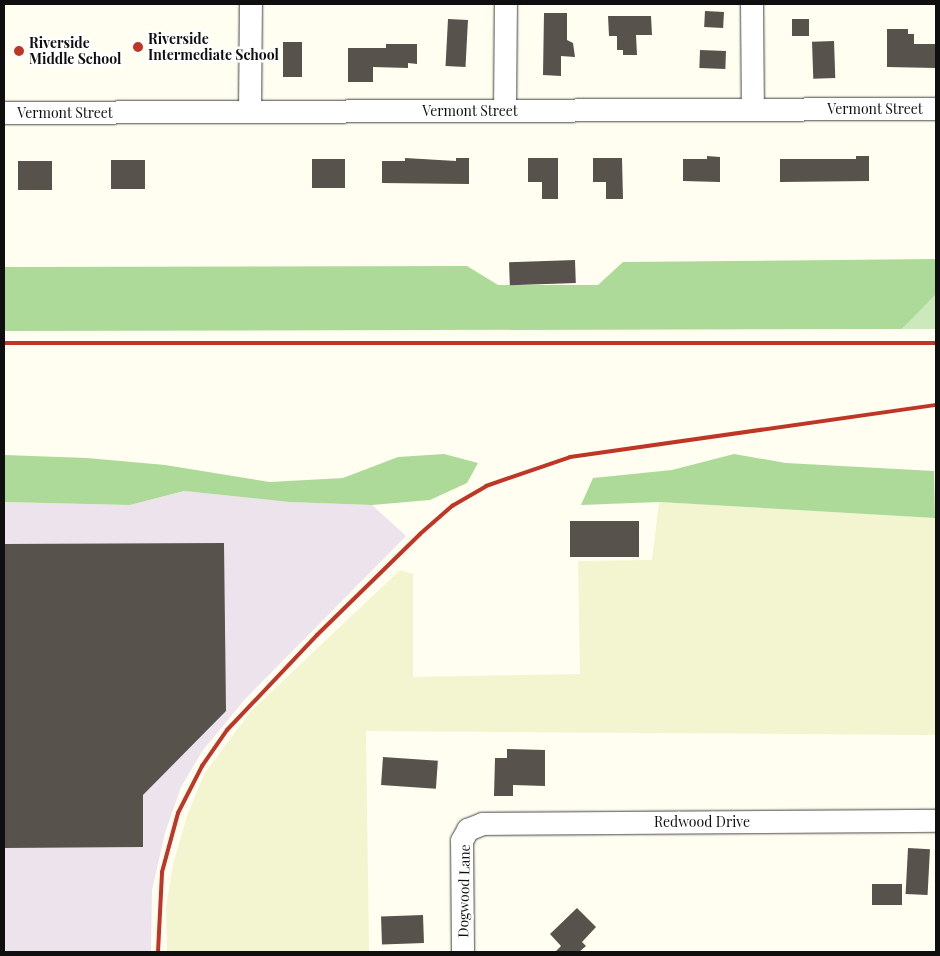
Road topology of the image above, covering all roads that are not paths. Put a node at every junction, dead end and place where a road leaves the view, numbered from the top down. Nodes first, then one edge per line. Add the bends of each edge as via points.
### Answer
1 (251, 4) edge
2 (506, 4) edge
3 (752, 4) edge
4 (936, 109) edge
5 (753, 110) junction
6 (505, 111) junction
7 (250, 112) junction
8 (4, 114) edge
9 (936, 821) edge
10 (468, 830) joint
11 (463, 952) edge

1 - 7 street
2 - 6 street
3 - 5 street
4 - 5 street, Vermont Street
5 - 6 street, Vermont Street
6 - 7 street, Vermont Street
7 - 8 street, Vermont Street
9 - 10 street, Redwood Drive via 483,824
10 - 11 street, Dogwood Lane via 462,841

